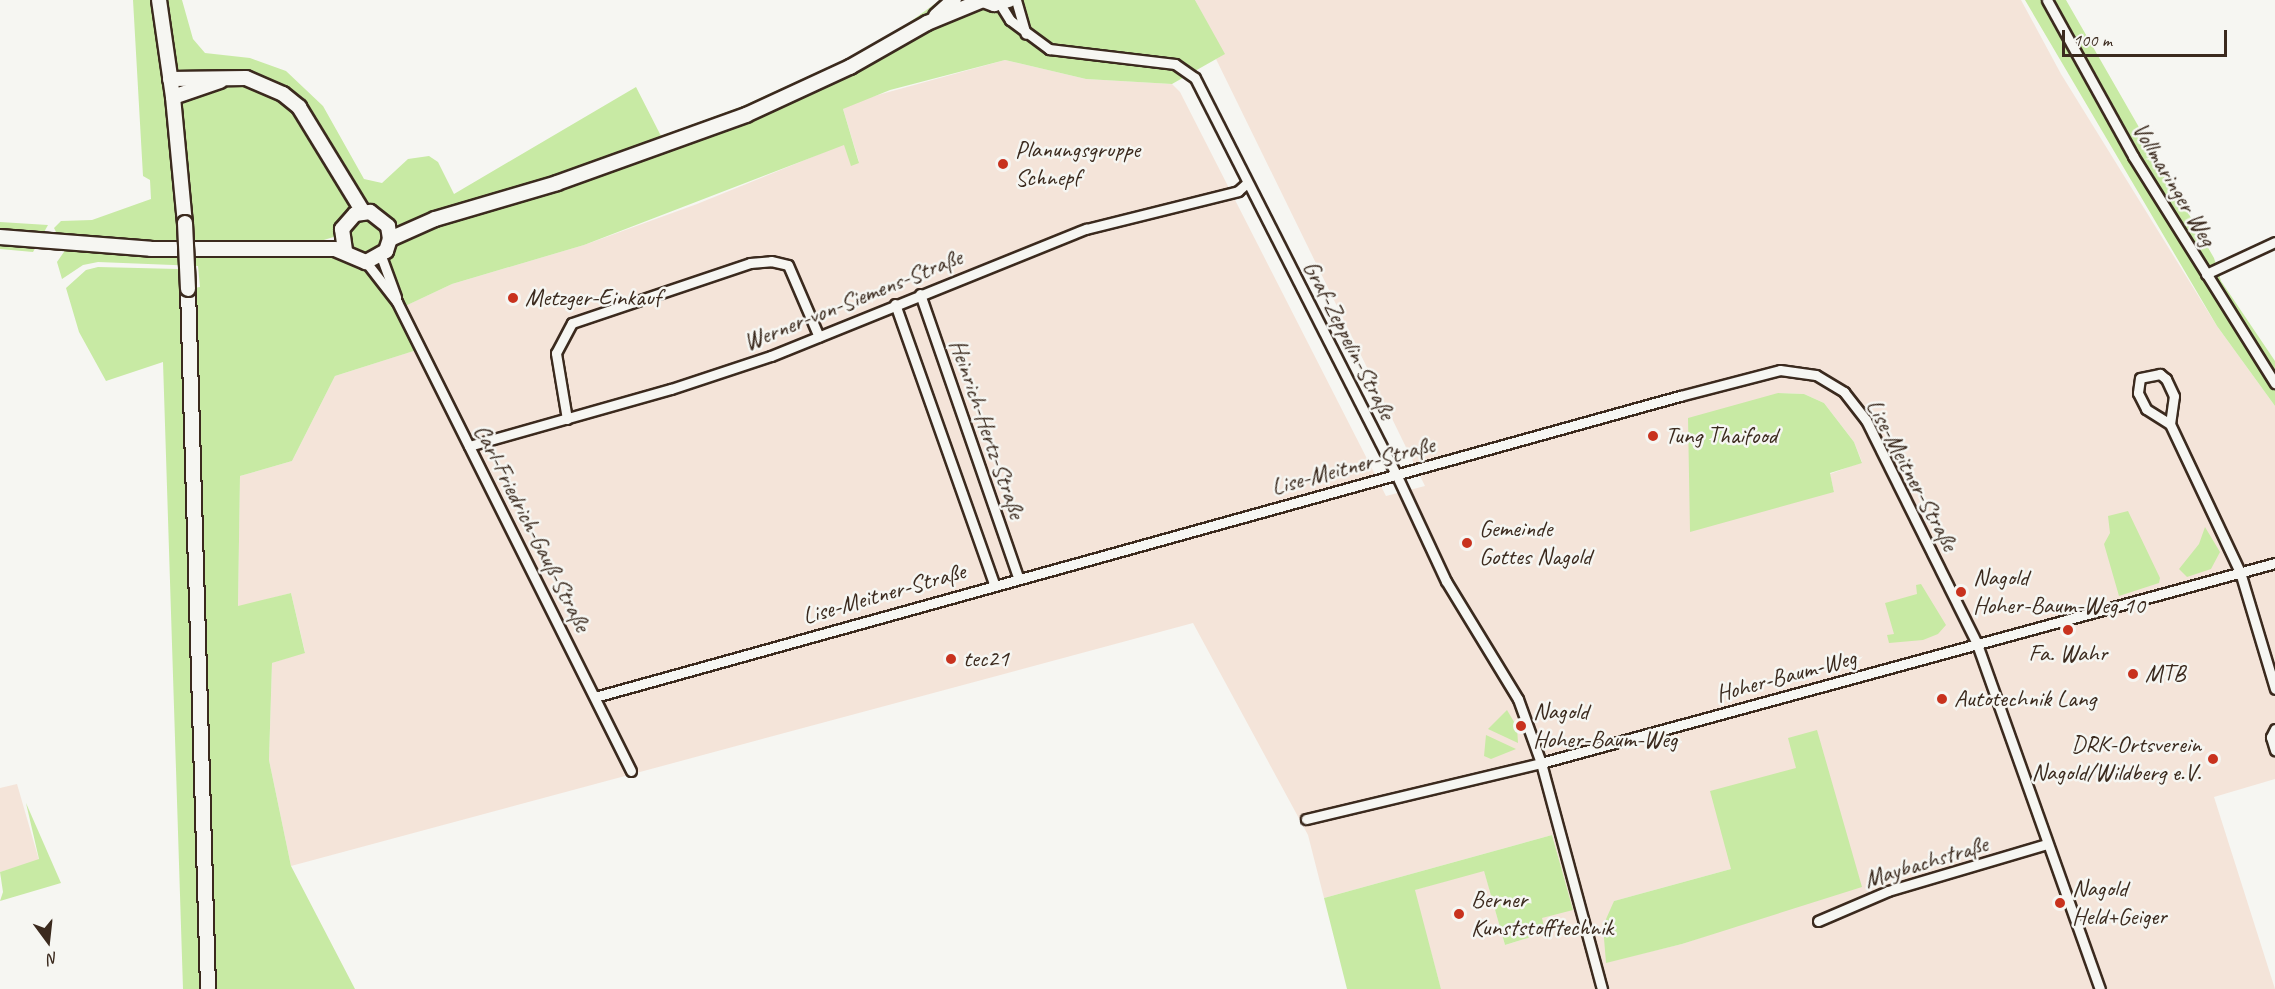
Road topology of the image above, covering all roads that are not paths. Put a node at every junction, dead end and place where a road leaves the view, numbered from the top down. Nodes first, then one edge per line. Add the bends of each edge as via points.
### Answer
1 (159, 0) edge
2 (954, 0) edge
3 (983, 0) edge
4 (1016, 0) edge
5 (2047, 0) edge
6 (1004, 2) edge
7 (927, 23) junction
8 (1026, 34) junction
9 (233, 78) junction
10 (171, 79) junction
11 (173, 97) junction
12 (339, 178) junction
13 (1247, 183) junction
14 (363, 212) junction
15 (348, 219) junction
16 (389, 233) junction
17 (341, 234) junction
18 (0, 237) edge
19 (2275, 242) edge
20 (298, 248) junction
21 (345, 250) junction
22 (381, 256) junction
23 (366, 262) junction
24 (2206, 274) junction
25 (920, 294) junction
26 (397, 302) junction
27 (895, 304) junction
28 (819, 337) junction
29 (2275, 383) edge
30 (567, 419) junction
31 (2169, 424) junction
32 (469, 446) junction
33 (1396, 474) junction
34 (2275, 563) edge
35 (2240, 572) junction
36 (1018, 577) junction
37 (994, 584) junction
38 (1977, 644) junction
39 (2275, 689) edge
40 (595, 697) junction
41 (2275, 729) edge
42 (2275, 750) edge
43 (1541, 763) junction
44 (631, 771) dead end
45 (1306, 819) dead end
46 (2047, 844) junction
47 (1818, 921) dead end
48 (208, 989) edge
49 (1602, 989) edge
50 (2100, 989) edge

1 - 10 main road
2 - 7 main road
3 - 6 main road
3 - 7 main road
4 - 8 street
5 - 24 street, Vollmaringer Weg via 2133,156
6 - 8 street, Graf-Zeppelin-Straße via 1010,20
7 - 16 main road via 850,67 746,115 557,183
8 - 13 street, Graf-Zeppelin-Straße via 1063,53 1159,61 1187,69
9 - 10 main road
9 - 11 main road
9 - 12 main road via 266,85 299,108
10 - 11 main road
11 - 48 main road, bridge via 188,289
12 - 14 main road
12 - 15 main road
13 - 25 street, Werner-von-Siemens-Straße via 1238,191 1086,229
13 - 33 street, Graf-Zeppelin-Straße
14 - 15 main road
14 - 16 main road via 378,215
15 - 17 main road
16 - 22 main road
17 - 20 main road
17 - 21 main road
18 - 20 main road via 151,249
19 - 24 street
20 - 21 main road
21 - 23 main road
22 - 23 main road
22 - 26 street, Carl-Friedrich-Gauß-Straße
23 - 26 street, Carl-Friedrich-Gauß-Straße
24 - 29 street, Vollmaringer Weg
25 - 27 street, Werner-von-Siemens-Straße
25 - 36 street, Heinrich-Hertz-Straße
26 - 32 street, Carl-Friedrich-Gauß-Straße
27 - 28 street, Werner-von-Siemens-Straße
27 - 37 street, Heinrich-Hertz-Straße
28 - 30 street, Werner-von-Siemens-Straße via 671,389
28 - 30 street via 788,265 750,262 572,323 556,353
30 - 32 street, Werner-von-Siemens-Straße
31 - 31 street via 2146,409 2138,393 2140,378 2160,374 2166,379 2174,396
31 - 35 street
32 - 40 street, Carl-Friedrich-Gauß-Straße
33 - 36 street, Lise-Meitner-Straße
33 - 38 street, Lise-Meitner-Straße via 1780,370 1816,375 1844,392 1866,420
33 - 43 street, Graf-Zeppelin-Straße via 1446,580 1518,699
34 - 35 street, Hoher-Baum-Weg
35 - 38 street, Hoher-Baum-Weg
35 - 39 street
36 - 37 street, Lise-Meitner-Straße
37 - 40 street, Lise-Meitner-Straße
38 - 43 street, Hoher-Baum-Weg
38 - 46 street, Lise-Meitner-Straße
40 - 44 street, Carl-Friedrich-Gauß-Straße
41 - 42 street via 2271,737
43 - 45 street, Hoher-Baum-Weg
43 - 49 street, Graf-Zeppelin-Straße
46 - 47 street, Maybachstraße via 1888,891
46 - 50 street, Lise-Meitner-Straße

